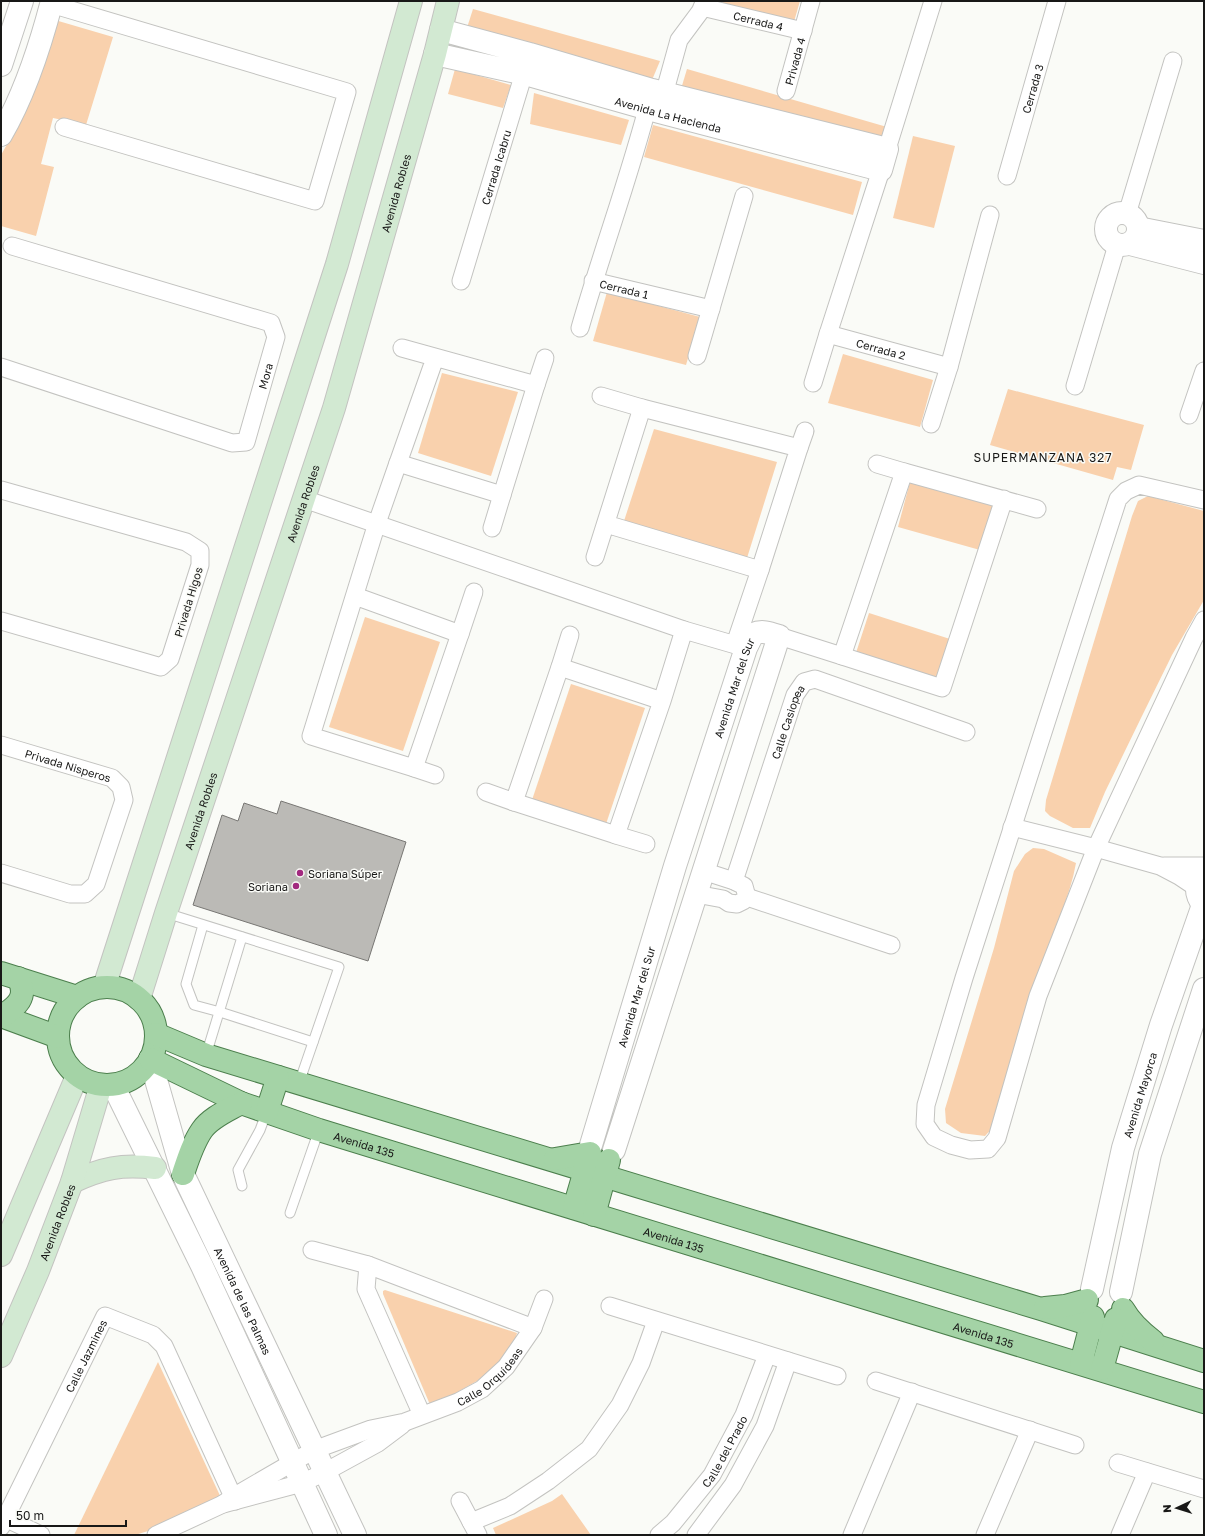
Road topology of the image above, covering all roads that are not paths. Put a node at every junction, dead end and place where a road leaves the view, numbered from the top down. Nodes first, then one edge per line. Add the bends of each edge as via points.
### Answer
1 (22, 1) edge
2 (411, 1) edge
3 (448, 1) edge
4 (811, 1) edge
5 (934, 1) edge
6 (1057, 1) edge
7 (52, 2) edge
8 (705, 4) edge
9 (441, 30) junction
10 (802, 31) junction
11 (435, 54) junction
12 (1173, 61) dead end
13 (527, 64) junction
14 (1, 65) edge
15 (786, 91) dead end
16 (656, 101) junction
17 (64, 127) dead end
18 (1, 135) edge
19 (887, 149) junction
20 (881, 170) junction
21 (1008, 176) dead end
22 (744, 196) dead end
23 (990, 215) dead end
24 (1128, 233) junction
25 (1204, 241) edge
26 (12, 246) dead end
27 (1204, 263) edge
28 (461, 281) dead end
29 (593, 281) junction
30 (711, 309) junction
31 (580, 328) dead end
32 (828, 334) junction
33 (402, 348) dead end
34 (697, 356) dead end
35 (435, 358) junction
36 (545, 358) dead end
37 (1, 367) edge
38 (949, 367) junction
39 (1204, 370) edge
40 (814, 383) dead end
41 (536, 385) junction
42 (1075, 386) dead end
43 (601, 396) dead end
44 (642, 408) junction
45 (1189, 415) dead end
46 (931, 424) dead end
47 (805, 431) dead end
48 (799, 448) junction
49 (398, 463) junction
50 (877, 464) dead end
51 (904, 472) junction
52 (1, 490) edge
53 (502, 495) junction
54 (304, 499) junction
55 (1004, 499) junction
56 (1204, 500) edge
57 (1037, 509) dead end
58 (377, 523) junction
59 (606, 524) junction
60 (492, 528) dead end
61 (595, 557) dead end
62 (760, 570) junction
63 (474, 592) dead end
64 (354, 596) junction
65 (1204, 620) edge
66 (1, 621) edge
67 (684, 630) junction
68 (460, 634) junction
69 (570, 635) dead end
70 (778, 636) junction
71 (741, 646) junction
72 (842, 656) junction
73 (560, 667) junction
74 (662, 701) junction
75 (966, 732) dead end
76 (1, 745) edge
77 (414, 768) junction
78 (436, 775) dead end
79 (486, 792) dead end
80 (514, 802) junction
81 (1012, 827) junction
82 (616, 835) junction
83 (646, 844) dead end
84 (1096, 848) junction
85 (1160, 866) junction
86 (1204, 866) edge
87 (703, 871) junction
88 (1, 873) edge
89 (734, 881) junction
90 (1202, 892) edge
91 (665, 896) junction
92 (747, 897) junction
93 (694, 899) junction
94 (166, 913) junction
95 (203, 925) junction
96 (242, 937) junction
97 (891, 945) dead end
98 (10, 975) edge
99 (104, 987) junction
100 (1204, 989) edge
101 (77, 997) junction
102 (139, 999) junction
103 (220, 1012) junction
104 (1, 1016) edge
105 (156, 1034) junction
106 (58, 1036) junction
107 (313, 1042) junction
108 (206, 1055) junction
109 (150, 1059) junction
110 (77, 1076) junction
111 (278, 1077) junction
112 (299, 1083) junction
113 (107, 1085) junction
114 (241, 1103) junction
115 (267, 1111) junction
116 (319, 1130) junction
117 (599, 1159) junction
118 (155, 1168) junction
119 (72, 1182) junction
120 (186, 1182) junction
121 (242, 1186) dead end
122 (170, 1200) junction
123 (584, 1212) junction
124 (290, 1213) dead end
125 (206, 1223) junction
126 (187, 1234) junction
127 (312, 1250) dead end
128 (1, 1255) edge
129 (368, 1265) junction
130 (544, 1299) dead end
131 (610, 1306) dead end
132 (1091, 1308) junction
133 (1118, 1313) junction
134 (656, 1321) junction
135 (533, 1328) junction
136 (767, 1355) junction
137 (1, 1356) edge
138 (788, 1361) junction
139 (1204, 1361) edge
140 (1081, 1363) junction
141 (1102, 1369) junction
142 (837, 1376) dead end
143 (876, 1381) dead end
144 (912, 1392) junction
145 (1204, 1402) edge
146 (422, 1415) junction
147 (405, 1422) junction
148 (1030, 1430) junction
149 (1075, 1445) dead end
150 (314, 1450) junction
151 (292, 1462) junction
152 (1118, 1463) dead end
153 (325, 1472) junction
154 (1147, 1472) junction
155 (302, 1483) junction
156 (1204, 1489) edge
157 (230, 1501) junction
158 (460, 1501) dead end
159 (3, 1523) edge
160 (474, 1528) edge
161 (41, 1535) edge
162 (156, 1535) edge
163 (326, 1535) edge
164 (355, 1535) edge
165 (660, 1535) edge
166 (696, 1535) edge
167 (852, 1535) edge
168 (985, 1535) edge
169 (1120, 1535) edge

1 - 14 street
2 - 99 main road via 337,264
3 - 9 main road, Avenida Robles
4 - 10 street
5 - 19 street
6 - 21 street, Cerrada 3
7 - 17 street via 347,92 315,201
7 - 18 street via 34,61 13,115
8 - 10 street, Cerrada 4
8 - 16 street, Cerrada 4 via 679,40
9 - 11 main road, Avenida Robles
9 - 13 street
10 - 15 street, Privada 4
11 - 13 street, Avenida La Hacienda
11 - 54 main road, Avenida Robles via 334,408
12 - 24 street
13 - 16 street, Avenida La Hacienda
13 - 28 street, Cerrada Icabru
16 - 19 street
16 - 20 street, Avenida La Hacienda
16 - 29 street, Cerrada 1
19 - 20 street
20 - 32 street
22 - 30 street
23 - 38 street
24 - 25 street
24 - 27 street
24 - 42 street
26 - 37 street, Mora via 272,323 276,337 246,442 232,443
29 - 30 street, Cerrada 1
29 - 31 street
30 - 34 street
32 - 38 street, Cerrada 2
32 - 40 street
33 - 35 street
35 - 41 street
35 - 49 street
36 - 41 street
38 - 46 street
39 - 45 street
41 - 53 street
43 - 44 street
44 - 48 street
44 - 59 street
47 - 48 street
48 - 62 street
49 - 53 street
49 - 58 street
50 - 51 street
51 - 55 street
51 - 72 street
52 - 66 street, Privada Higos via 186,542 200,551 200,565 170,659 161,667
53 - 60 street
54 - 58 street
54 - 94 main road, Avenida Robles
55 - 57 street
55 - 72 street via 942,688
56 - 81 street via 1139,485 1126,491 1118,499
58 - 64 street
58 - 67 street
59 - 61 street
59 - 62 street
62 - 71 street
63 - 68 street
64 - 68 street
64 - 77 street via 311,736
65 - 84 street
67 - 71 street
67 - 74 street
68 - 77 street
69 - 73 street
70 - 71 street, Avenida Mar del Sur via 758,632
70 - 72 street
70 - 87 street
71 - 91 street, Avenida Mar del Sur
73 - 74 street
73 - 80 street
74 - 82 street
75 - 89 street, Calle Casiopea via 815,679 804,682 795,695
76 - 88 street, Privada Nisperos via 112,778 121,787 124,800 96,884 85,894 70,894
77 - 78 street
79 - 80 street
80 - 82 street
81 - 84 street
81 - 84 street via 926,1105 925,1124 934,1137 970,1150 988,1149 997,1138 1038,996
82 - 83 street
84 - 85 street
85 - 86 street
85 - 90 street
87 - 89 street
87 - 93 street
89 - 92 street via 744,886
90 - 132 street, Avenida Mayorca via 1123,1148
91 - 93 street
91 - 117 street, Avenida Mar del Sur
92 - 93 street via 737,904 723,900
92 - 97 street
93 - 117 street
94 - 95 lane
94 - 102 main road, Avenida Robles
95 - 96 lane
95 - 103 lane via 186,984 194,1005
96 - 103 lane
96 - 107 lane via 339,967
98 - 101 main road
98 - 104 main road via 23,986 21,1000
99 - 101 main road via 90,990
99 - 102 main road via 123,990
100 - 133 street via 1150,1154
101 - 106 main road via 63,1014
102 - 105 main road via 151,1015
103 - 107 lane
103 - 108 lane
104 - 106 main road
105 - 108 main road
105 - 109 main road via 155,1047
106 - 110 main road via 62,1056
107 - 112 lane
108 - 111 main road
109 - 113 main road via 138,1075 126,1082
109 - 114 main road, Avenida 135
109 - 120 street, Avenida de las Palmas
110 - 113 main road via 86,1081
110 - 128 main road
111 - 112 main road
111 - 115 main road
112 - 117 main road via 548,1160
113 - 118 street, Avenida de las Palmas
113 - 119 main road, Avenida Robles
114 - 115 main road, Avenida 135
114 - 120 main road via 219,1115 203,1129 192,1151
115 - 116 main road, Avenida 135
115 - 121 lane via 260,1130 238,1170
116 - 123 main road, Avenida 135
116 - 124 lane
117 - 123 main road
117 - 132 main road via 632,1185 1041,1308
118 - 119 main road via 112,1167
118 - 122 street, Avenida de las Palmas
119 - 137 main road, Avenida Robles via 38,1271
120 - 122 street
120 - 125 street, Avenida de las Palmas
122 - 126 street, Avenida de las Palmas
123 - 140 main road, Avenida 135
125 - 126 street
125 - 150 street, Avenida de las Palmas
126 - 151 street, Avenida de las Palmas
127 - 129 street
129 - 135 street
129 - 146 street via 366,1289
130 - 135 street, Calle Orquideas
131 - 134 street
132 - 133 main road
132 - 133 street via 1098,1286 1110,1284
132 - 140 main road
133 - 139 main road via 1161,1347
133 - 141 main road
134 - 136 street
134 - 160 street via 642,1363 620,1405 589,1449 548,1482
135 - 146 street, Calle Orquideas via 506,1367 482,1389 458,1402
136 - 138 street
136 - 165 street, Calle del Prado via 744,1415 712,1475
138 - 142 street
138 - 166 street via 762,1432 733,1485
140 - 141 main road, Avenida 135
141 - 145 main road, Avenida 135
143 - 144 street
144 - 148 street
144 - 167 street
146 - 147 street, Calle Orquideas
147 - 150 street, Calle Orquideas via 370,1429
147 - 153 street, Calle Orquideas via 378,1443
148 - 149 street
148 - 168 street
150 - 151 street, Calle Orquideas
150 - 153 street, Avenida de las Palmas
151 - 155 street, Avenida de las Palmas
151 - 157 street
152 - 154 street
153 - 155 street, Calle Orquideas
153 - 164 street, Avenida de las Palmas
154 - 156 street
154 - 169 street
155 - 157 street
155 - 163 street, Avenida de las Palmas
157 - 159 street, Calle Jazmines via 164,1346 153,1335 105,1316
157 - 162 street
158 - 160 street
159 - 161 street, Calle Jazmines

